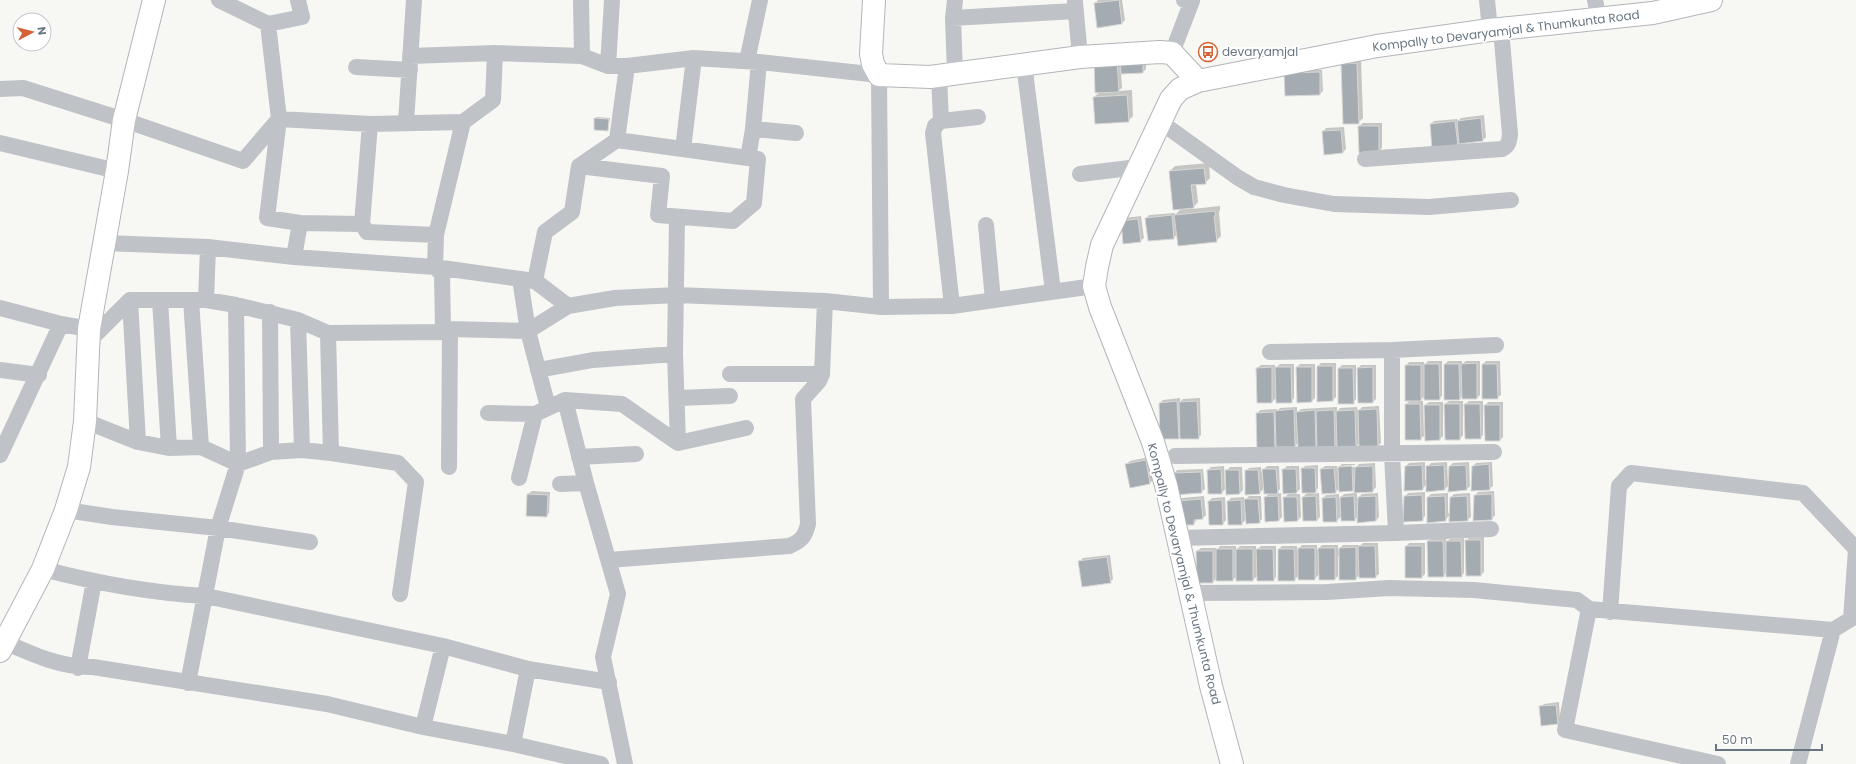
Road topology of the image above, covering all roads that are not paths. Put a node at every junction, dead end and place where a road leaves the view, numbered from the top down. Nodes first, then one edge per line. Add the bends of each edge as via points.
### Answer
1 (154, 0) edge
2 (218, 0) edge
3 (298, 0) edge
4 (414, 0) edge
5 (581, 0) edge
6 (612, 0) edge
7 (760, 0) edge
8 (874, 0) edge
9 (955, 0) edge
10 (1184, 0) edge
11 (1487, 0) edge
12 (1711, 0) edge
13 (1075, 5) edge
14 (1597, 9) edge
15 (953, 18) junction
16 (268, 24) junction
17 (1496, 30) junction
18 (495, 53) junction
19 (1172, 53) junction
20 (582, 56) junction
21 (1080, 57) junction
22 (694, 58) junction
23 (753, 62) junction
24 (410, 63) junction
25 (1024, 64) junction
26 (608, 66) junction
27 (627, 66) junction
28 (356, 67) dead end
29 (947, 74) junction
30 (879, 75) junction
31 (1198, 81) junction
32 (0, 88) edge
33 (978, 117) dead end
34 (124, 120) junction
35 (279, 120) junction
36 (941, 121) junction
37 (1159, 121) junction
38 (406, 122) junction
39 (463, 122) junction
40 (370, 124) junction
41 (753, 129) junction
42 (796, 134) dead end
43 (617, 140) junction
44 (0, 146) edge
45 (683, 149) junction
46 (748, 158) junction
47 (1365, 159) dead end
48 (580, 166) junction
49 (1138, 167) junction
50 (117, 171) junction
51 (1080, 174) dead end
52 (1511, 200) dead end
53 (677, 217) junction
54 (300, 223) junction
55 (362, 224) junction
56 (986, 225) dead end
57 (436, 235) junction
58 (105, 243) junction
59 (208, 247) junction
60 (294, 257) junction
61 (435, 267) junction
62 (527, 280) junction
63 (1094, 286) junction
64 (1053, 291) junction
65 (676, 295) junction
66 (130, 300) junction
67 (160, 300) junction
68 (199, 300) junction
69 (993, 300) junction
70 (825, 301) junction
71 (236, 305) junction
72 (568, 306) junction
73 (952, 306) junction
74 (881, 307) junction
75 (0, 308) edge
76 (270, 312) junction
77 (298, 320) junction
78 (62, 324) junction
79 (446, 331) junction
80 (528, 331) junction
81 (328, 333) junction
82 (89, 336) junction
83 (1496, 345) dead end
84 (1392, 350) junction
85 (1270, 352) dead end
86 (676, 354) junction
87 (0, 370) edge
88 (538, 370) junction
89 (730, 374) dead end
90 (822, 374) junction
91 (39, 375) junction
92 (730, 396) dead end
93 (678, 398) junction
94 (565, 400) junction
95 (542, 410) junction
96 (488, 413) dead end
97 (85, 421) junction
98 (746, 428) dead end
99 (138, 442) junction
100 (678, 443) junction
101 (201, 447) junction
102 (169, 448) junction
103 (302, 450) junction
104 (271, 452) junction
105 (1494, 452) dead end
106 (331, 453) junction
107 (636, 454) dead end
108 (1392, 454) junction
109 (0, 455) edge
110 (1175, 456) dead end
111 (579, 457) junction
112 (238, 464) junction
113 (449, 467) dead end
114 (519, 478) dead end
115 (586, 483) junction
116 (560, 484) dead end
117 (66, 510) junction
118 (218, 528) junction
119 (1491, 529) dead end
120 (1396, 533) junction
121 (1177, 538) junction
122 (310, 542) dead end
123 (609, 560) junction
124 (43, 569) junction
125 (94, 581) junction
126 (1190, 593) junction
127 (400, 594) dead end
128 (206, 596) junction
129 (1589, 609) junction
130 (1610, 612) junction
131 (1833, 630) junction
132 (1, 644) edge
133 (444, 646) junction
134 (78, 668) junction
135 (528, 669) junction
136 (609, 682) junction
137 (188, 683) junction
138 (423, 727) junction
139 (513, 744) junction
140 (600, 764) edge
141 (624, 764) edge
142 (1232, 764) edge
143 (1718, 764) edge
144 (1798, 764) edge

1 - 34 main road
2 - 16 street
3 - 16 street via 302,17
4 - 24 street
5 - 20 street
6 - 26 street
7 - 23 street
8 - 30 main road via 871,54
9 - 15 street
10 - 19 street via 1192,1
11 - 17 street
12 - 14 main road, Kompally to Devaryamjal & Thumkunta Road via 1653,13
13 - 15 street
13 - 21 street
14 - 17 main road, Kompally to Devaryamjal & Thumkunta Road
15 - 29 street
16 - 35 street
17 - 31 main road, Kompally to Devaryamjal & Thumkunta Road via 1377,46
17 - 47 street via 1510,134 1507,146 1502,149
18 - 20 street
18 - 24 street
18 - 39 street via 493,100
19 - 21 main road
19 - 31 main road
20 - 26 street
21 - 25 main road
22 - 23 street
22 - 27 street
22 - 45 street
23 - 30 street
23 - 41 street
24 - 28 street
24 - 38 street
25 - 29 main road
25 - 64 street
26 - 27 street
27 - 43 street
29 - 30 main road
29 - 36 street
30 - 74 street
31 - 37 main road, Kompally to Devaryamjal & Thumkunta Road via 1180,89 1171,98
32 - 34 street via 23,88
33 - 36 street
34 - 35 street via 243,161
34 - 50 main road
35 - 40 street
35 - 54 street via 267,218
36 - 73 street via 935,126 933,133
37 - 49 main road, Kompally to Devaryamjal & Thumkunta Road
37 - 52 street via 1237,177 1254,187 1284,195 1334,204 1429,207
38 - 39 street
38 - 40 street
39 - 57 street
40 - 55 street
41 - 42 street
41 - 46 street
43 - 45 street
43 - 48 street
44 - 50 street
45 - 46 street
46 - 53 street via 758,159 754,203 733,221
48 - 53 street via 662,176 658,215
48 - 62 street via 572,212 545,232
49 - 51 street
49 - 63 main road, Kompally to Devaryamjal & Thumkunta Road via 1102,245
50 - 58 main road
53 - 65 street
54 - 55 street
54 - 60 street
55 - 57 street via 367,232
56 - 69 street
57 - 61 street
58 - 59 street
58 - 82 main road
59 - 60 street
59 - 68 street
60 - 61 street
61 - 62 street
61 - 79 street via 442,274
62 - 72 street
62 - 80 street
63 - 64 street
63 - 121 main road, Kompally to Devaryamjal & Thumkunta Road via 1153,442 1166,485
64 - 69 street
65 - 70 street
65 - 72 street via 615,298
65 - 86 street
66 - 67 street
66 - 82 street
66 - 99 street
67 - 68 street
67 - 102 street
68 - 71 street
68 - 101 street
69 - 73 street
70 - 74 street
70 - 90 street
71 - 76 street
71 - 112 street
72 - 80 street
73 - 74 street
75 - 78 street
76 - 77 street
76 - 104 street
77 - 81 street
77 - 103 street
78 - 82 street
78 - 91 street
79 - 80 street
79 - 81 street
79 - 113 street
80 - 88 street
81 - 106 street
82 - 97 main road
83 - 84 street
84 - 85 street
84 - 108 street
86 - 88 street via 593,360
86 - 93 street
87 - 91 street
88 - 95 street
89 - 90 street
90 - 123 street via 803,400 808,524 806,534 799,542 789,546
91 - 109 street
92 - 93 street
93 - 100 street
94 - 95 street
94 - 100 street via 622,404
94 - 111 street
95 - 96 street
95 - 114 street
97 - 99 street
97 - 117 main road via 79,467
98 - 100 street
99 - 102 street
101 - 102 street
101 - 112 street
103 - 104 street
103 - 106 street
104 - 112 street
105 - 108 street
106 - 127 street via 398,463 416,482
107 - 111 street
108 - 110 street
108 - 120 street
111 - 115 street
112 - 118 street
115 - 116 street
115 - 123 street
117 - 118 street
117 - 124 main road
118 - 122 street
118 - 128 street
119 - 120 street
120 - 121 street
121 - 126 main road, Kompally to Devaryamjal & Thumkunta Road
123 - 136 street via 618,594 603,657
124 - 125 street
124 - 132 main road
125 - 128 street via 183,595
125 - 134 street
126 - 129 street via 1327,592 1389,588 1474,590 1577,600
126 - 142 main road, Kompally to Devaryamjal & Thumkunta Road via 1210,686
128 - 133 street
128 - 137 street
129 - 130 street
129 - 143 street via 1564,730
130 - 131 street
130 - 131 street via 1619,486 1631,473 1803,493 1856,549 1851,618
131 - 144 street
132 - 134 street
133 - 135 street
133 - 138 street
134 - 137 street via 93,667
135 - 136 street
135 - 139 street
136 - 141 street
137 - 138 street via 327,704
138 - 139 street
139 - 140 street

